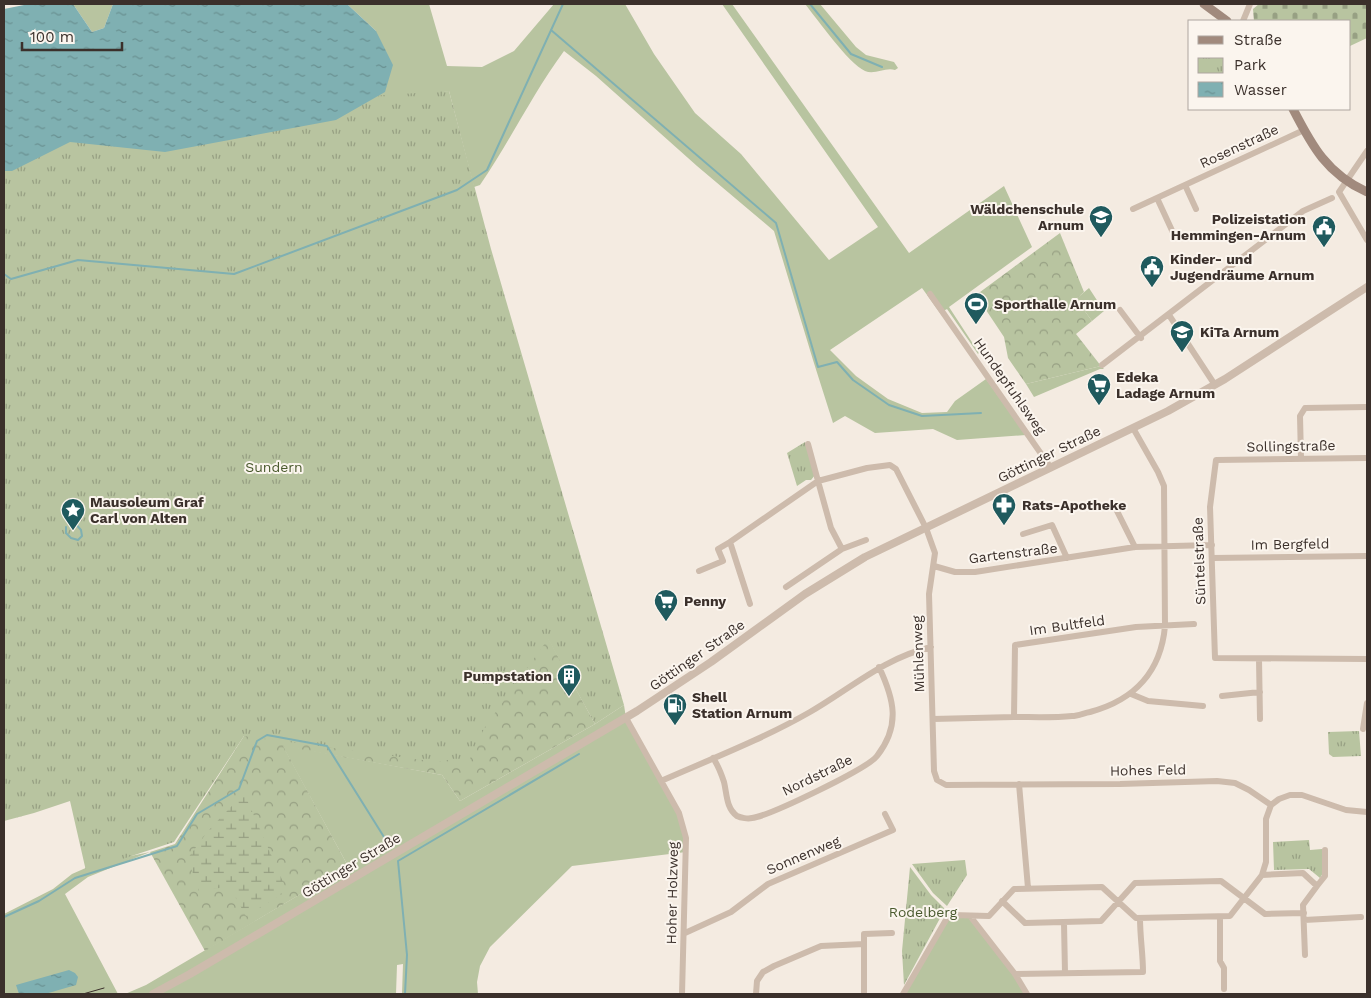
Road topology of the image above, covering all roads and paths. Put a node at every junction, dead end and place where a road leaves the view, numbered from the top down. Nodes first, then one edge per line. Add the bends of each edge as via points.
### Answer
1 (1204, 4) edge
2 (1250, 4) edge
3 (1226, 20) edge
4 (1244, 20) edge
5 (1293, 110) edge
6 (1304, 130) junction
7 (1367, 151) edge
8 (1346, 181) junction
9 (1185, 185) junction
10 (1367, 192) edge
11 (1157, 198) junction
12 (1332, 198) dead end
13 (1133, 209) dead end
14 (1196, 209) dead end
15 (1175, 237) dead end
16 (1367, 240) edge
17 (1367, 287) edge
18 (930, 294) dead end
19 (1120, 310) dead end
20 (1169, 316) junction
21 (1140, 338) junction
22 (1102, 365) dead end
23 (1215, 385) junction
24 (1367, 407) edge
25 (1133, 428) junction
26 (808, 444) dead end
27 (1367, 458) edge
28 (1301, 459) junction
29 (1216, 460) joint
30 (1051, 468) junction
31 (818, 481) junction
32 (1114, 505) dead end
33 (926, 528) junction
34 (1023, 534) dead end
35 (866, 540) dead end
36 (730, 542) junction
37 (1212, 545) junction
38 (1135, 547) junction
39 (1166, 547) junction
40 (842, 549) junction
41 (734, 556) junction
42 (1367, 556) edge
43 (1067, 558) junction
44 (1213, 558) junction
45 (723, 561) junction
46 (934, 566) junction
47 (699, 571) dead end
48 (786, 587) dead end
49 (750, 604) dead end
50 (1194, 624) dead end
51 (1166, 626) junction
52 (931, 647) junction
53 (1367, 658) edge
54 (1259, 659) junction
55 (879, 667) junction
56 (1260, 692) junction
57 (1130, 694) junction
58 (1222, 696) dead end
59 (1367, 703) edge
60 (1203, 706) dead end
61 (1014, 717) junction
62 (626, 718) junction
63 (933, 718) junction
64 (1260, 719) dead end
65 (1363, 729) dead end
66 (713, 758) junction
67 (937, 780) joint
68 (661, 781) junction
69 (1019, 784) junction
70 (1271, 805) junction
71 (1367, 812) edge
72 (886, 814) dead end
73 (1325, 850) dead end
74 (1262, 875) junction
75 (1317, 886) junction
76 (1028, 888) junction
77 (1244, 898) junction
78 (1002, 901) junction
79 (1118, 902) junction
80 (970, 916) junction
81 (1304, 916) junction
82 (1220, 917) junction
83 (1361, 917) dead end
84 (1140, 918) junction
85 (1064, 923) junction
86 (685, 933) junction
87 (892, 933) dead end
88 (864, 944) junction
89 (1305, 955) dead end
90 (1065, 973) junction
91 (1015, 974) junction
92 (1224, 989) dead end
93 (153, 994) edge
94 (682, 994) edge
95 (756, 994) edge
96 (864, 994) edge
97 (903, 994) edge
98 (1026, 994) edge

1 - 3 main road
2 - 4 street
5 - 6 main road
6 - 8 main road via 1326,164
6 - 9 street, Rosenstraße
7 - 8 street
8 - 10 main road
8 - 16 street via 1340,192
9 - 11 street, Rosenstraße
9 - 14 street
11 - 13 street, Rosenstraße
11 - 15 street
12 - 20 street via 1304,211
17 - 23 street, Göttinger Straße
18 - 30 street, Hundepfuhlsweg
19 - 21 street
20 - 21 street
20 - 23 street
21 - 22 street
23 - 25 street, Göttinger Straße
24 - 28 street via 1306,408 1300,416
25 - 30 street, Göttinger Straße
25 - 39 street via 1164,486
26 - 31 street
27 - 28 street, Sollingstraße
28 - 29 street, Sollingstraße
29 - 37 street, Süntelstraße via 1210,507
30 - 33 street, Göttinger Straße
31 - 33 street, Mühlenweg via 890,465 896,469
31 - 36 street
31 - 40 street via 831,528
32 - 38 street
33 - 46 street, Mühlenweg via 935,553
33 - 62 street, Göttinger Straße via 842,570
34 - 43 street, Gartenstraße via 1052,525
35 - 40 street
36 - 41 street
36 - 45 street via 718,548
37 - 39 street, Gartenstraße
37 - 44 street, Süntelstraße
38 - 39 street, Gartenstraße
38 - 43 street, Gartenstraße
39 - 51 street
40 - 48 street
41 - 45 street
41 - 49 street
42 - 44 street, Im Bergfeld
43 - 46 street, Gartenstraße via 974,572 955,572
44 - 54 street, Süntelstraße via 1215,658
45 - 47 street
46 - 52 street, Mühlenweg via 929,594
50 - 51 street, Im Bultfeld
51 - 57 street via 1154,667
51 - 61 street, Im Bultfeld via 1136,627 1015,645
52 - 55 street
52 - 63 street, Mühlenweg
53 - 54 street
54 - 56 street
55 - 66 street via 811,712
55 - 66 street, Nordstraße via 890,692 892,725 877,757 860,770 783,806 745,818 736,815 727,802 720,769
56 - 58 street
56 - 64 street
57 - 60 street via 1148,701
57 - 61 street via 1105,708 1073,716
59 - 65 street
61 - 63 street
62 - 68 street, Hoher Holzweg
62 - 93 street, Göttinger Straße
63 - 67 street, Mühlenweg
66 - 68 street
67 - 69 street, Hohes Feld via 946,785
68 - 86 street, Hoher Holzweg via 679,813 686,838
69 - 70 street, Hohes Feld via 1218,781 1235,783
69 - 76 street
70 - 71 street via 1279,798 1302,795 1346,810
70 - 74 street via 1266,819 1266,862
72 - 86 street, Sonnenweg via 893,830 768,884 731,912
73 - 75 street via 1325,876
74 - 75 street via 1304,873
74 - 77 street
75 - 81 street via 1303,905
76 - 78 street via 1014,889
76 - 79 street via 1102,887
77 - 79 street via 1221,881 1135,883
77 - 81 street via 1265,914
77 - 82 street via 1230,916
78 - 80 street via 989,916
78 - 85 street via 1025,923
79 - 84 street
79 - 85 street via 1101,922
80 - 91 street
80 - 97 street via 952,915 947,918
81 - 83 street
81 - 89 street
82 - 84 street
82 - 92 street
84 - 90 street via 1143,972
85 - 90 street
86 - 94 street, Hoher Holzweg
87 - 88 street via 864,934
88 - 95 street via 821,946 774,966 756,981
88 - 96 street
90 - 91 street
91 - 98 street

